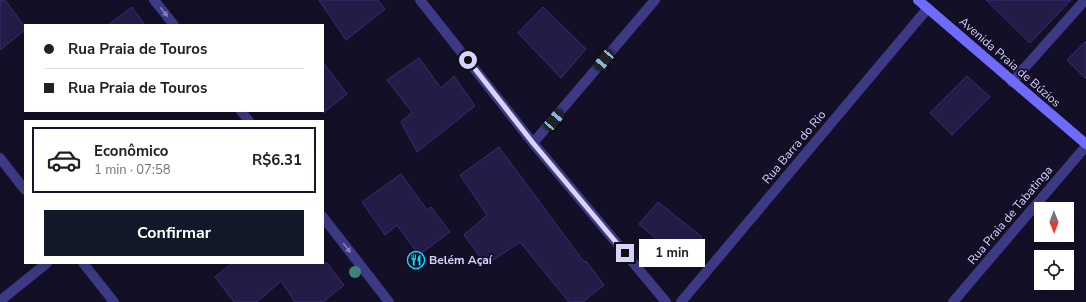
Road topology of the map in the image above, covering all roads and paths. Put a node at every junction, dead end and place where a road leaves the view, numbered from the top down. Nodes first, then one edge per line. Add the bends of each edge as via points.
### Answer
1 (154, 0) edge
2 (420, 0) edge
3 (655, 0) edge
4 (918, 0) edge
5 (1085, 0) edge
6 (928, 8) junction
7 (173, 24) edge
8 (1012, 82) junction
9 (533, 143) junction
10 (1086, 145) edge
11 (0, 158) edge
12 (24, 189) edge
13 (324, 218) edge
14 (46, 264) edge
15 (84, 264) edge
16 (0, 301) edge
17 (114, 302) edge
18 (389, 302) edge
19 (666, 302) edge
20 (680, 302) edge
21 (953, 302) edge

1 -> 7 street
2 - 9 street
3 - 9 street
4 - 6 main road, Avenida Praia de Búzios
5 - 8 street
6 - 8 main road, Avenida Praia de Búzios
6 - 20 street, Rua Barra do Rio
8 - 10 main road, Avenida Praia de Búzios
9 - 19 street
10 - 21 street, Rua Praia de Tabatinga
11 - 12 street
13 -> 18 street
14 - 16 street
15 - 17 street

